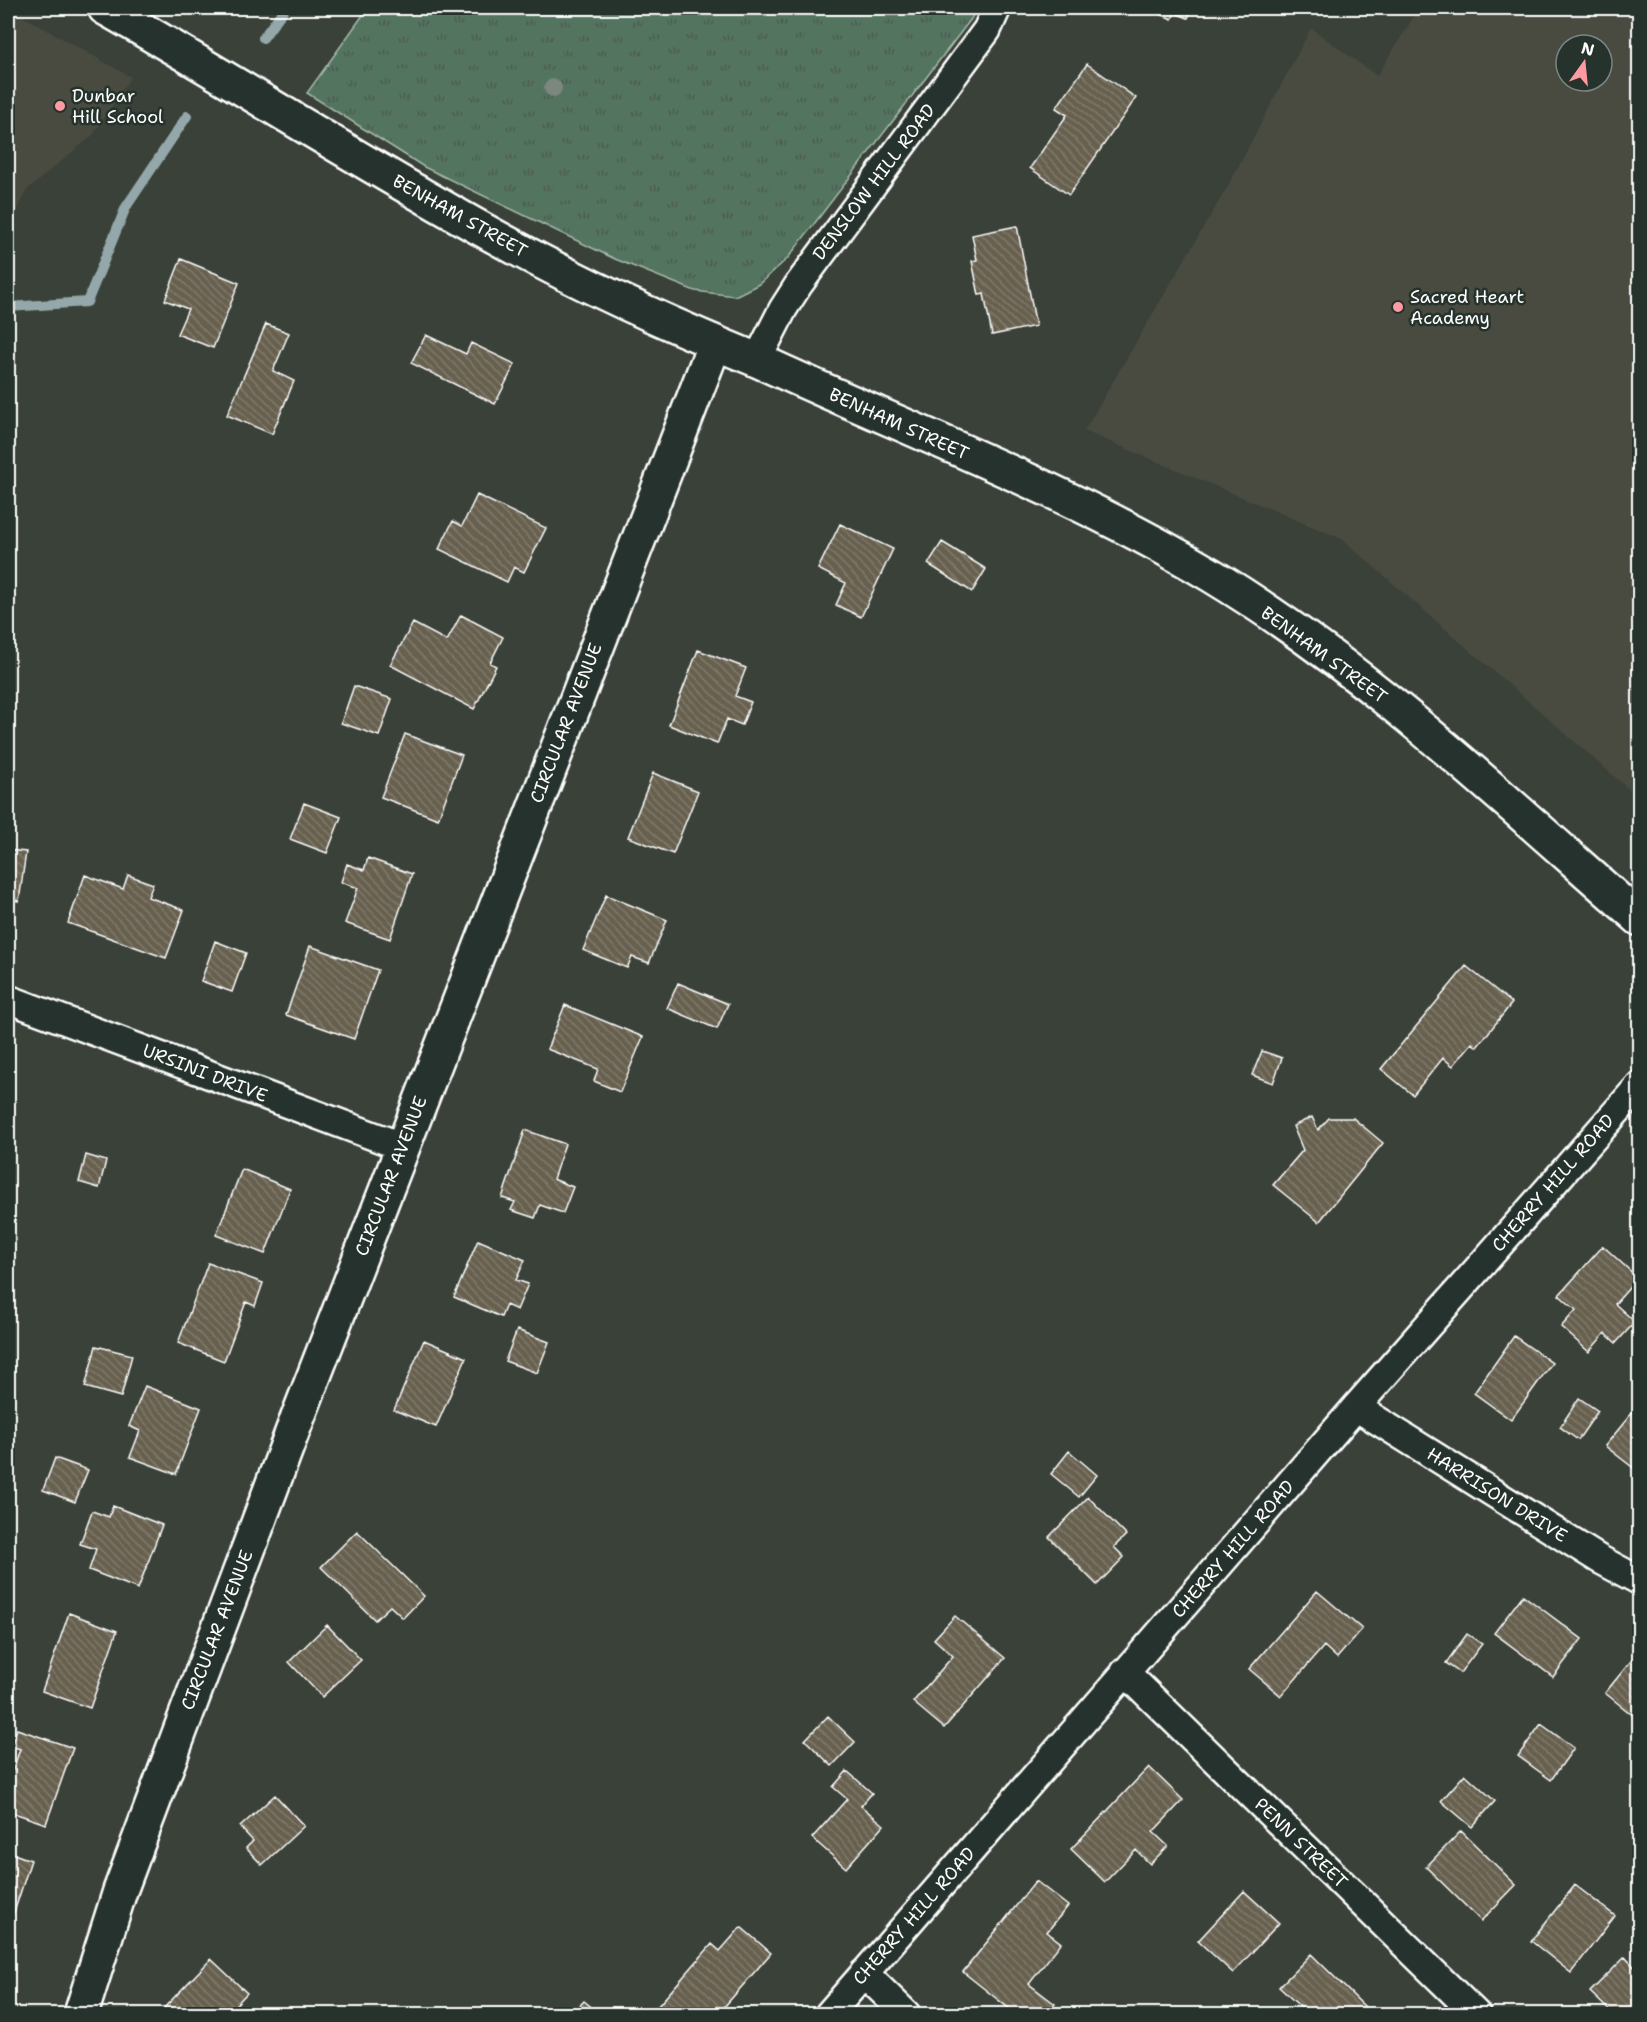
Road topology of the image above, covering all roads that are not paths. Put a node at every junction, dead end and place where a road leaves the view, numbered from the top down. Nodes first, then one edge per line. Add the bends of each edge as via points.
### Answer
1 (105, 8) edge
2 (997, 8) edge
3 (715, 343) junction
4 (757, 360) junction
5 (1640, 919) edge
6 (8, 999) edge
7 (1640, 1085) edge
8 (403, 1147) junction
9 (1356, 1407) junction
10 (1640, 1581) edge
11 (1125, 1672) junction
12 (864, 1973) junction
13 (81, 2014) edge
14 (829, 2014) edge
15 (906, 2014) edge
16 (1476, 2014) edge

1 - 3 main road, BENHAM STREET via 506,243
2 - 4 street, DENSLOW HILL ROAD via 987,30 799,284
3 - 4 main road, BENHAM STREET
3 - 8 main road, CIRCULAR AVENUE
4 - 5 main road, BENHAM STREET via 1042,487 1211,575 1372,687
6 - 8 street, URSINI DRIVE
7 - 9 street, CHERRY HILL ROAD
8 - 13 main road, CIRCULAR AVENUE via 120,1891
9 - 10 street, HARRISON DRIVE
9 - 11 street, CHERRY HILL ROAD
11 - 12 street, CHERRY HILL ROAD
11 - 16 street, PENN STREET
12 - 14 street, CHERRY HILL ROAD
12 - 15 street

